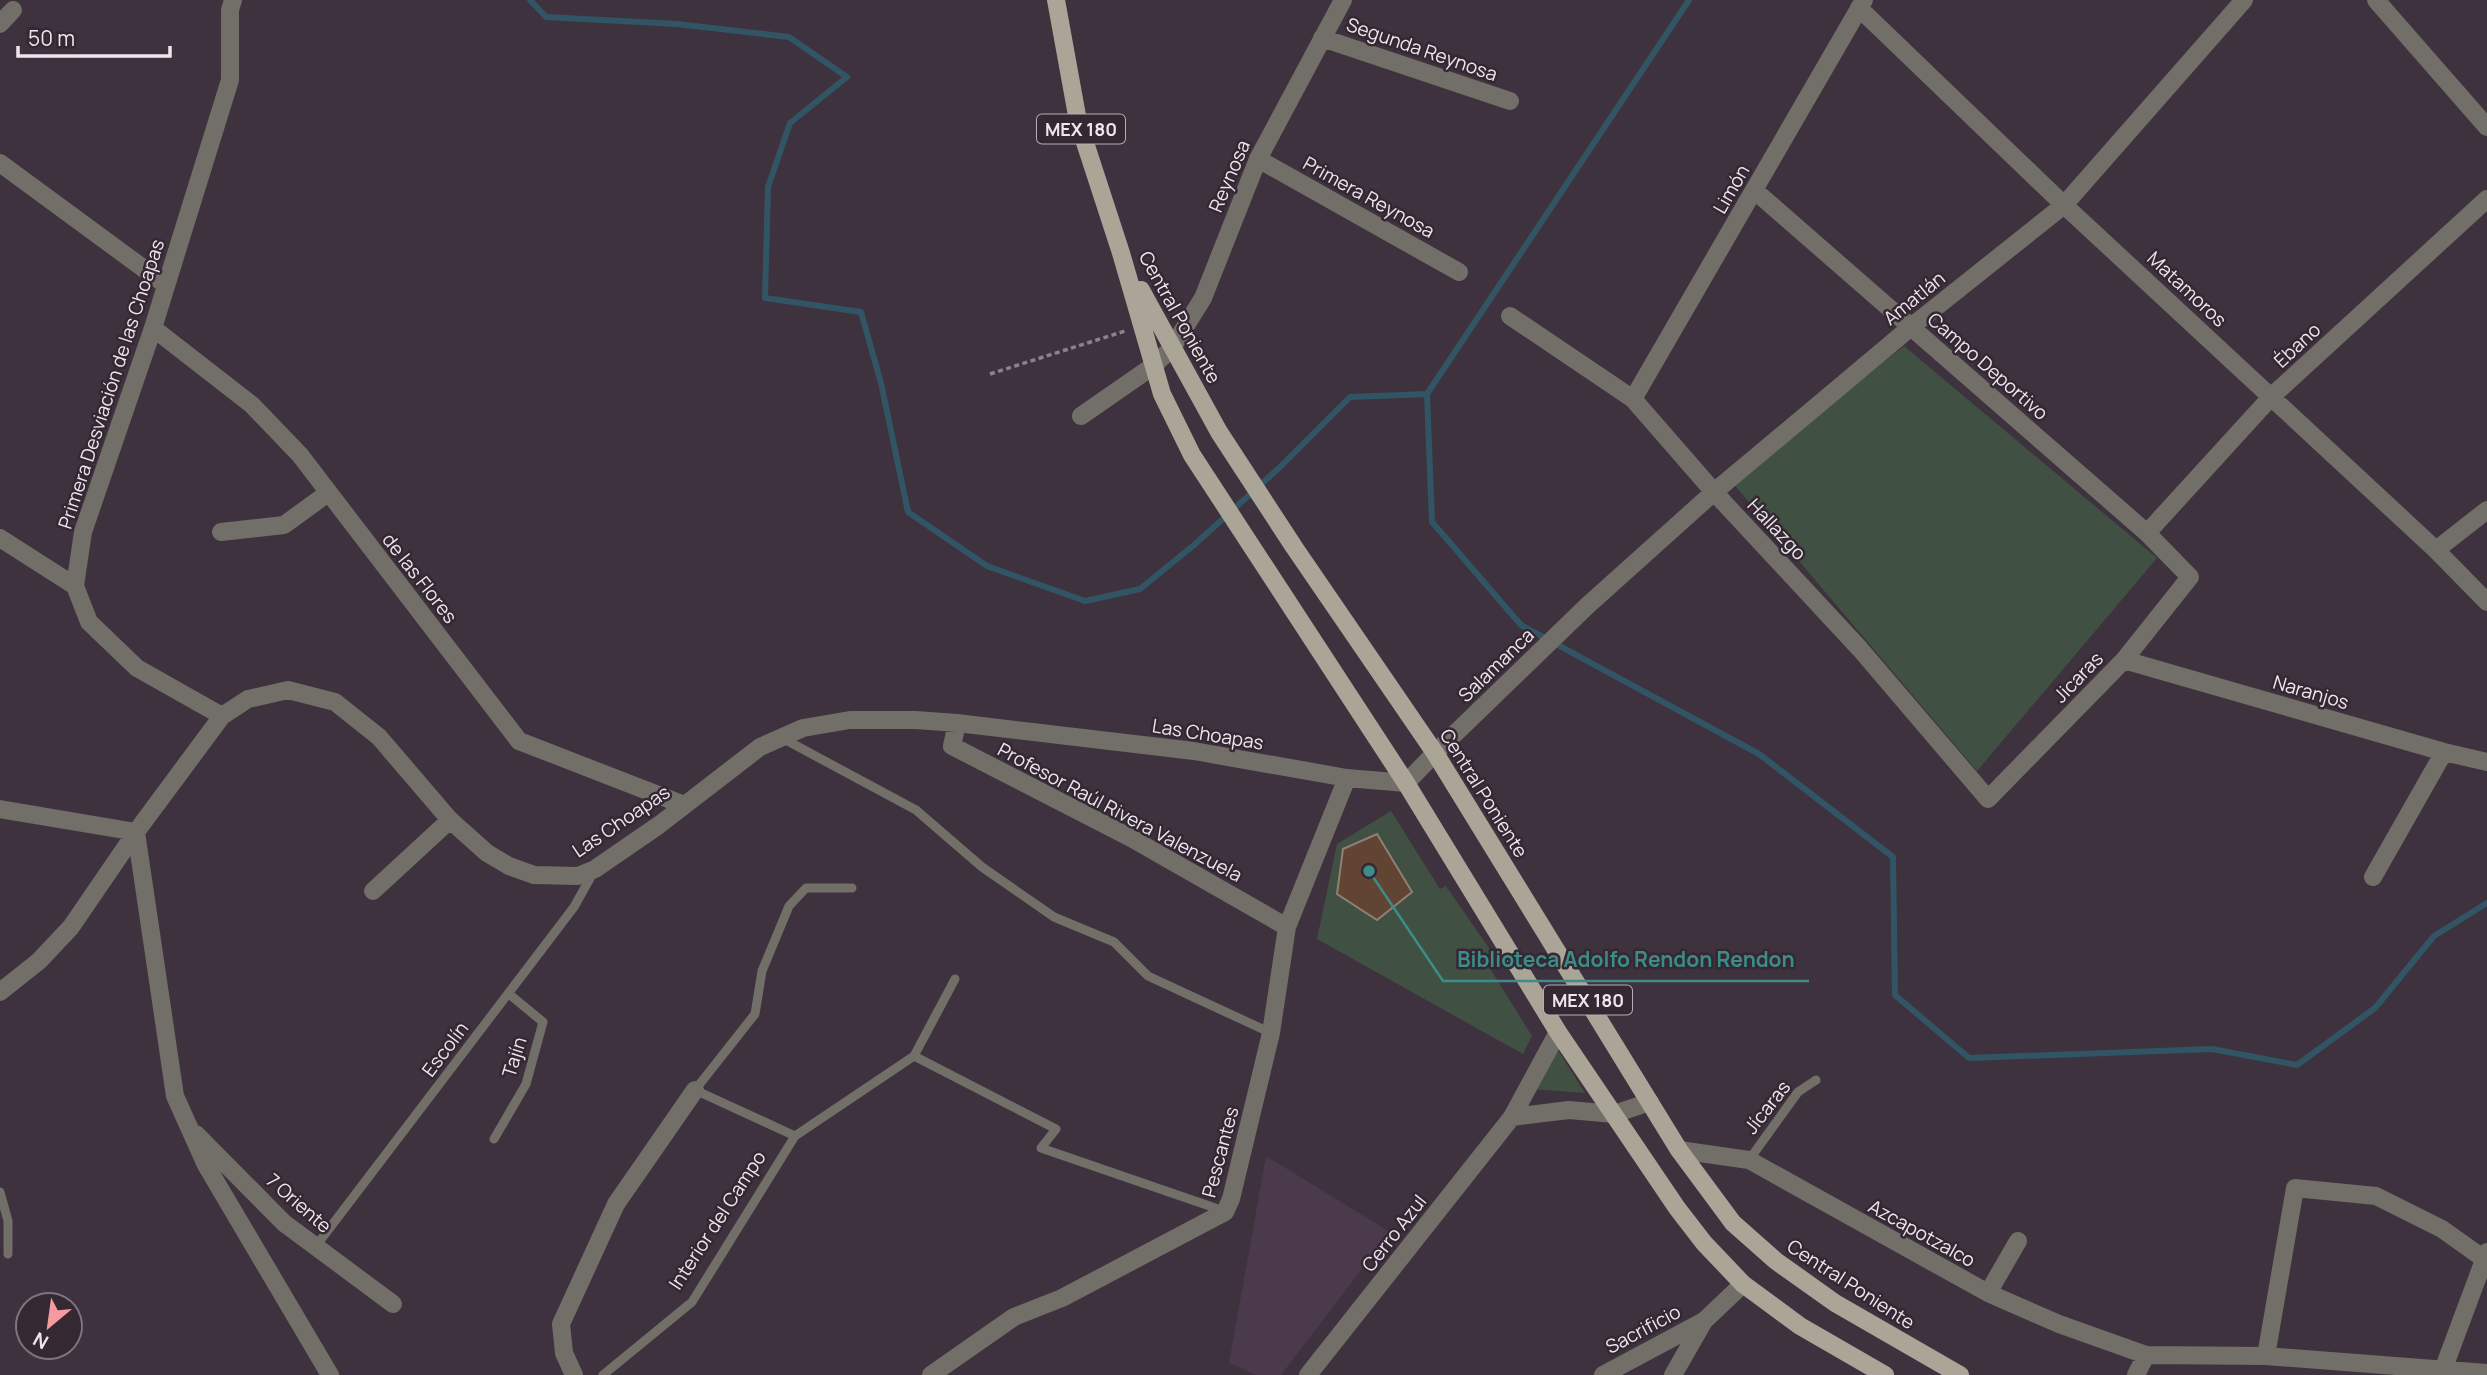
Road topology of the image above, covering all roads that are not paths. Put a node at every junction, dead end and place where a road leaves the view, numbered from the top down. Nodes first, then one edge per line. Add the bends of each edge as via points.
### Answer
1 (1056, 0) edge
2 (1343, 0) edge
3 (2244, 0) edge
4 (2376, 0) edge
5 (227, 3) edge
6 (1861, 4) edge
7 (13, 10) dead end
8 (0, 24) edge
9 (1322, 38) junction
10 (1510, 101) dead end
11 (2487, 127) edge
12 (1258, 159) junction
13 (0, 163) edge
14 (1754, 190) junction
15 (2487, 199) edge
16 (2064, 205) junction
17 (1121, 253) junction
18 (1459, 272) dead end
19 (166, 285) junction
20 (1510, 316) dead end
21 (1911, 327) junction
22 (153, 328) junction
23 (1172, 348) junction
24 (1153, 366) junction
25 (2272, 396) junction
26 (1633, 399) junction
27 (1082, 416) dead end
28 (1714, 492) junction
29 (328, 493) junction
30 (2487, 510) edge
31 (221, 532) dead end
32 (2147, 533) junction
33 (0, 538) edge
34 (2436, 551) junction
35 (2190, 577) joint
36 (75, 586) junction
37 (2487, 602) edge
38 (1587, 606) joint
39 (2124, 660) junction
40 (222, 716) junction
41 (957, 723) junction
42 (781, 737) junction
43 (1435, 752) junction
44 (2444, 752) junction
45 (2487, 762) edge
46 (1347, 778) junction
47 (1406, 783) junction
48 (1988, 799) joint
49 (684, 805) junction
50 (0, 809) edge
51 (450, 820) junction
52 (136, 832) junction
53 (595, 869) junction
54 (2373, 877) dead end
55 (852, 888) dead end
56 (373, 891) dead end
57 (1287, 927) junction
58 (955, 979) dead end
59 (0, 992) edge
60 (509, 994) junction
61 (1558, 1032) junction
62 (1270, 1033) junction
63 (914, 1056) junction
64 (1816, 1080) dead end
65 (695, 1090) junction
66 (1650, 1102) junction
67 (1614, 1114) junction
68 (1512, 1116) junction
69 (187, 1124) junction
70 (795, 1136) junction
71 (494, 1139) dead end
72 (1679, 1150) junction
73 (1749, 1160) junction
74 (0, 1192) edge
75 (1225, 1212) junction
76 (2018, 1241) dead end
77 (316, 1246) junction
78 (8, 1254) dead end
79 (2486, 1255) edge
80 (1743, 1284) junction
81 (1988, 1293) junction
82 (393, 1304) dead end
83 (1704, 1321) junction
84 (2146, 1355) junction
85 (2266, 1356) junction
86 (2443, 1370) junction
87 (1311, 1371) edge
88 (2487, 1373) edge
89 (330, 1375) edge
90 (574, 1375) edge
91 (603, 1375) edge
92 (931, 1375) edge
93 (1331, 1375) edge
94 (1603, 1375) edge
95 (1673, 1375) edge
96 (1885, 1375) edge
97 (1960, 1375) edge
98 (2136, 1375) edge

1 - 17 main road, MEX 180 via 1079,121
2 - 9 street, Reynosa
3 - 16 street, Amatlán
4 - 11 street
5 - 19 street, Primera Desviación de las Choapas via 230,80
6 - 14 street, Limón
6 - 16 street, Matamoros
7 - 8 street
9 - 10 street, Segunda Reynosa
9 - 12 street, Reynosa
12 - 18 street, Primera Reynosa
12 - 23 street, Reynosa via 1203,298
13 - 19 street
14 - 21 street, Campo Deportivo
14 - 26 street, Limón
15 - 25 street, Ébano
16 - 21 street, Amatlán
16 - 25 street, Matamoros
17 - 23 main road, Central Poniente / MEX 180
17 - 24 main road, Central Poniente / MEX 180
19 - 22 street, Primera Desviación de las Choapas
20 - 26 street, Hallazgo
21 - 28 street, Amatlán
21 - 32 street, Campo Deportivo
22 - 29 street, de las Flores via 252,405 300,455
22 - 36 street, Primera Desviación de las Choapas via 83,532
23 - 24 street, Reynosa
23 - 43 main road, Central Poniente / MEX 180 via 1294,547
24 - 27 street, Reynosa
24 - 47 main road, Central Poniente / MEX 180 via 1192,455
25 - 32 street, Ébano
25 - 34 street, Matamoros
26 - 28 street, Hallazgo
28 - 38 street, Amatlán
28 - 48 street, Hallazgo via 1860,649
29 - 31 street via 284,524
29 - 49 street, de las Flores via 519,741
30 - 34 street
32 - 35 street, Campo Deportivo
33 - 36 street
34 - 37 street, Matamoros
35 - 39 street, Jicaras
36 - 40 street, Primera Desviación de las Choapas via 89,622 136,668
38 - 43 street, Salamanca
39 - 44 street, Naranjos
39 - 48 street, Jicaras
40 - 51 street, Las Choapas via 248,699 288,690 335,702 379,737
40 - 52 street, Las Choapas
41 - 42 street, Las Choapas via 850,720
41 - 46 street, Las Choapas via 1194,751
41 - 57 street, Profesor Raúl Rivera Valenzuela via 952,746 1130,838
42 - 49 street, Las Choapas via 760,747
42 - 62 lane via 916,810 982,867 1054,917 1114,942 1147,976
43 - 47 street
43 - 66 main road, Central Poniente / MEX 180
44 - 45 street, Naranjos
44 - 54 street
46 - 47 street, Las Choapas
46 - 57 street, Pescantes
47 - 61 main road, Central Poniente / MEX 180
49 - 53 street, Las Choapas
50 - 52 street
51 - 53 street, Las Choapas via 487,853 534,875 578,876
51 - 56 street
52 - 59 street, Las Choapas via 71,927
52 - 69 street via 175,1097
53 - 60 lane, Escolín via 574,906
55 - 65 lane via 806,888 789,906 762,971 755,1014
57 - 62 street, Pescantes
58 - 63 lane, Interior del Campo
60 - 71 lane, Tajín via 543,1022 526,1084
60 - 77 lane, Escolín
61 - 67 main road, Central Poniente / MEX 180
61 - 68 street, Cerro Azul
62 - 75 street, Pescantes
63 - 70 lane, Interior del Campo
63 - 75 lane via 1056,1129 1041,1148
64 - 73 lane, Jícaras via 1798,1091
65 - 70 lane, Interior del Campo
65 - 90 street via 617,1204 561,1324 564,1353
66 - 67 street
66 - 72 main road, Central Poniente / MEX 180
67 - 68 street via 1569,1110
67 - 80 main road, Central Poniente / MEX 180 via 1677,1208
68 - 87 street, Cerro Azul
69 - 77 street, 7 Oriente via 284,1223
69 - 89 street via 206,1165
70 - 91 lane, Interior del Campo via 692,1302
72 - 73 street, Azcapotzalco
72 - 97 main road, Central Poniente / MEX 180 via 1733,1223 1776,1261 1835,1303
73 - 81 street, Azcapotzalco
74 - 78 lane via 8,1222
75 - 92 street, Pescantes via 1062,1298 1014,1317
76 - 81 street
77 - 82 street, 7 Oriente
79 - 85 street via 2376,1196 2295,1188
79 - 86 street
80 - 83 street, Sacrificio
80 - 96 main road, Central Poniente / MEX 180 via 1800,1326
81 - 84 street, Azcapotzalco
83 - 94 street, Sacrificio
83 - 95 street, Sacrificio
84 - 85 street, Azcapotzalco
84 - 98 street
85 - 86 street, Azcapotzalco
86 - 88 street, Azcapotzalco
87 - 93 street

